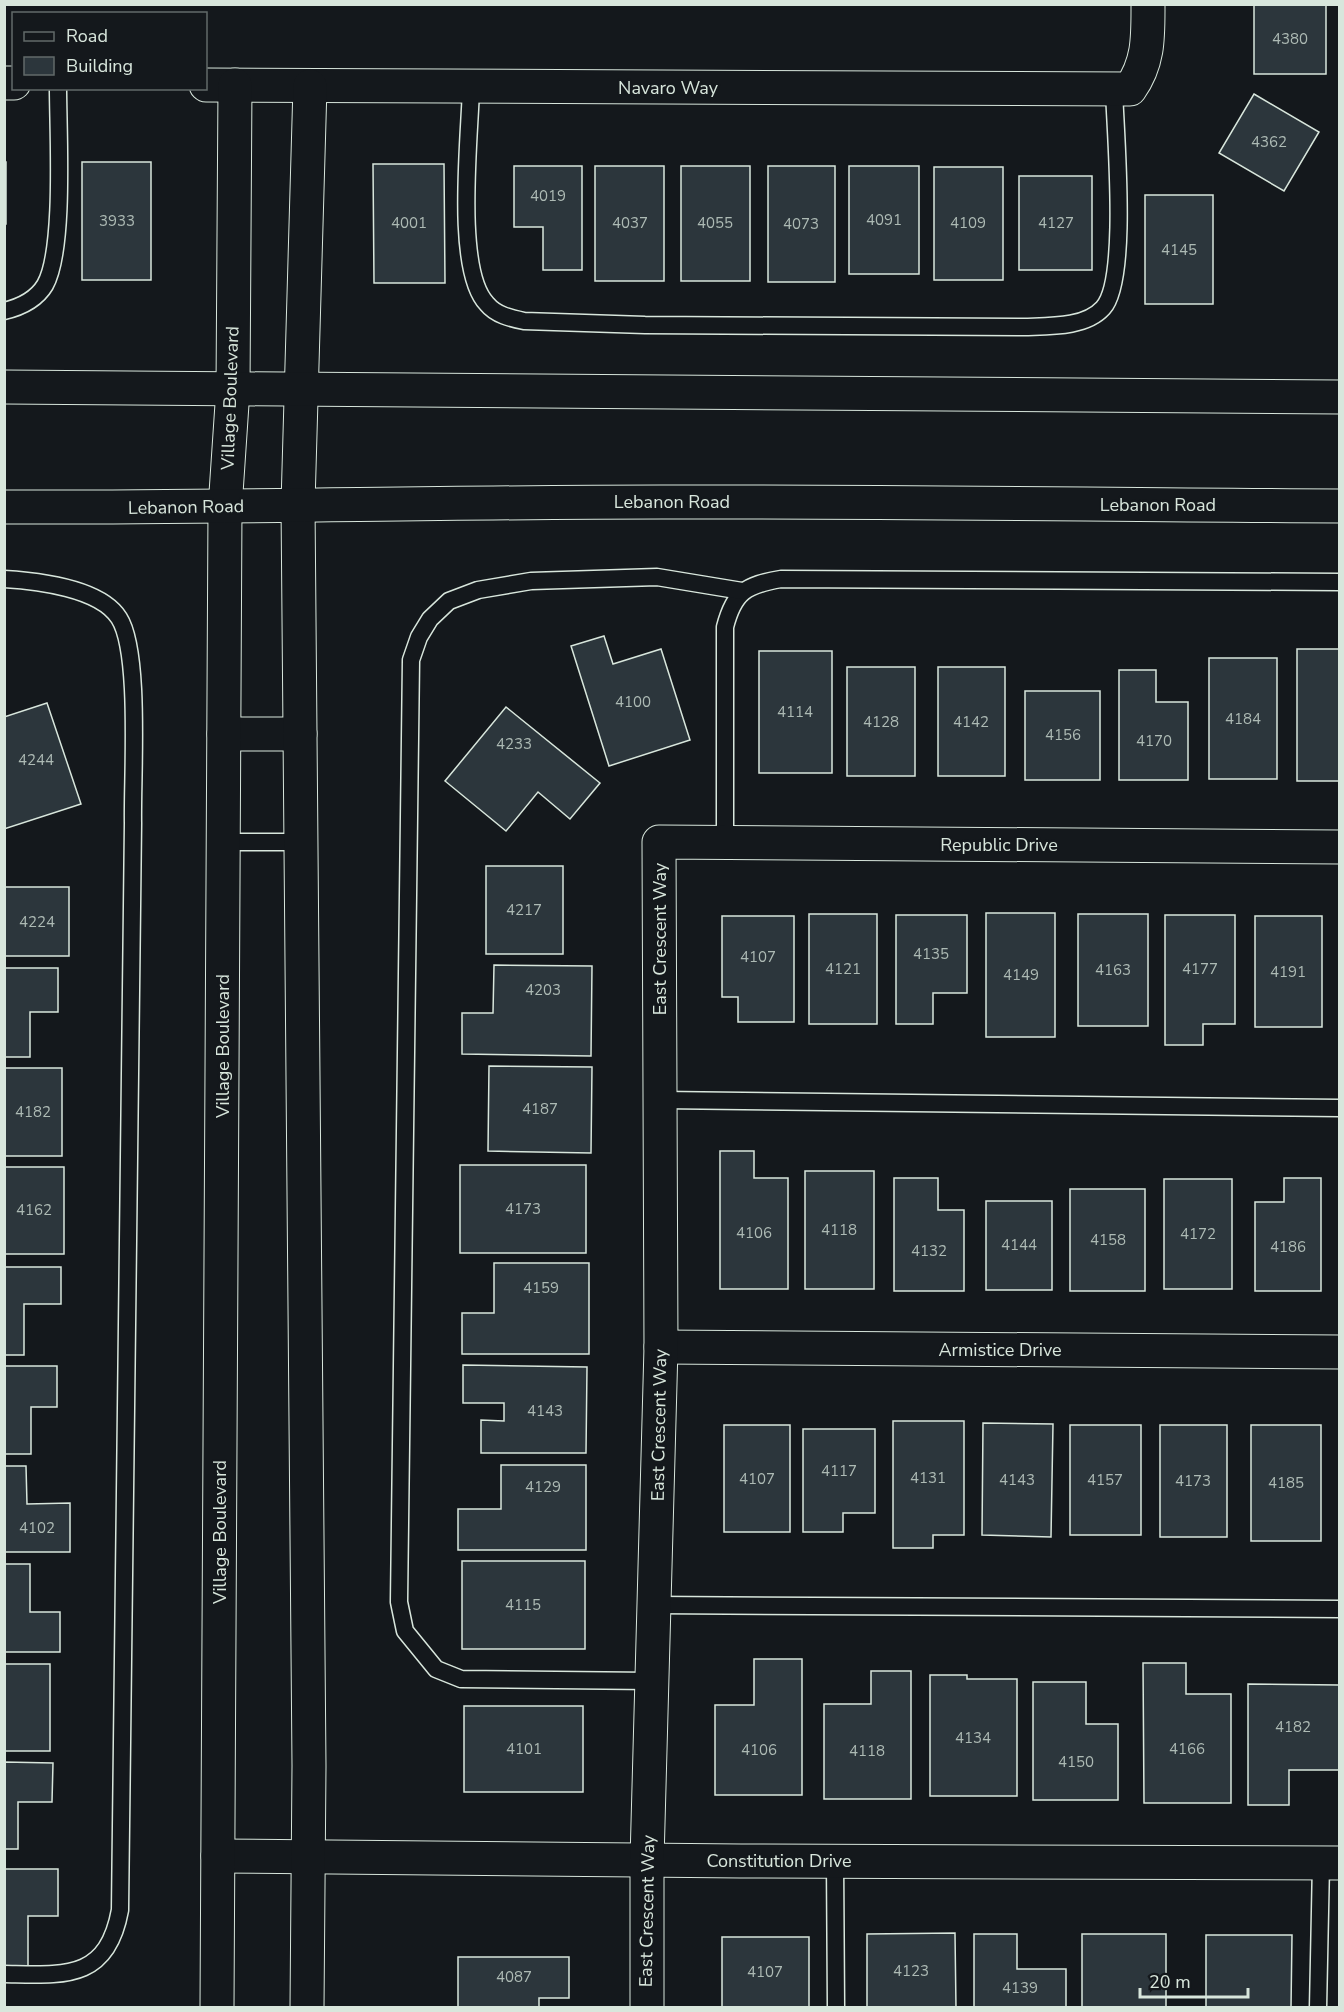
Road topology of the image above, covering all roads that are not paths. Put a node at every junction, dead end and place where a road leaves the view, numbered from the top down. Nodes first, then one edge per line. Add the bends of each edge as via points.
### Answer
1 (1148, 4) edge
2 (220, 85) edge
3 (310, 86) junction
4 (471, 87) junction
5 (1122, 89) junction
6 (58, 90) edge
7 (4, 311) edge
8 (4, 387) edge
9 (232, 389) junction
10 (300, 390) junction
11 (1340, 397) edge
12 (298, 504) junction
13 (1340, 506) edge
14 (4, 507) edge
15 (225, 508) junction
16 (4, 579) edge
17 (1340, 582) edge
18 (742, 591) junction
19 (224, 734) junction
20 (300, 734) junction
21 (224, 842) junction
22 (301, 842) junction
23 (659, 842) joint
24 (725, 843) junction
25 (1340, 847) edge
26 (661, 1100) junction
27 (1340, 1108) edge
28 (661, 1347) junction
29 (1340, 1352) edge
30 (654, 1605) junction
31 (1340, 1609) edge
32 (652, 1681) junction
33 (218, 1856) junction
34 (307, 1856) junction
35 (647, 1860) junction
36 (835, 1861) junction
37 (1330, 1863) edge
38 (4, 1974) edge
39 (217, 2007) edge
40 (307, 2007) edge
41 (647, 2007) edge
42 (836, 2007) edge
43 (1318, 2007) edge

1 - 5 street via 1148,53 1140,75
2 - 3 street, Navaro Way
2 - 9 street, Village Boulevard
3 - 4 street, Navaro Way
3 - 10 street
4 - 5 street, Navaro Way
4 - 5 lane via 469,264 487,304 505,317 645,325 1024,327 1064,325 1087,318 1103,309 1111,294 1117,270
6 - 7 lane via 58,216 52,265 45,285 23,307
8 - 9 street
9 - 10 street
9 - 15 street, Village Boulevard
10 - 11 street
10 - 12 street
12 - 13 street, Lebanon Road
12 - 15 street, Lebanon Road
12 - 20 street
14 - 15 street, Lebanon Road
15 - 19 street, Village Boulevard
16 - 38 lane via 33,581 100,599 119,617 129,641 132,677 133,824 120,1910 107,1950 86,1967 59,1975
17 - 18 lane via 781,579 759,582
18 - 24 lane via 730,608 725,627
18 - 32 lane via 657,577 531,581 478,590 449,601 430,619 411,660 399,1602 405,1631 436,1669 461,1679
19 - 20 street
19 - 21 street, Village Boulevard
20 - 22 street
21 - 22 lane
21 - 33 street, Village Boulevard
22 - 34 street
23 - 24 street, Republic Drive
23 - 26 street, East Crescent Way
24 - 25 street, Republic Drive
26 - 27 lane
26 - 28 street, East Crescent Way
28 - 29 street, Armistice Drive
28 - 30 street, East Crescent Way
30 - 31 lane
30 - 32 street, East Crescent Way
32 - 35 street, East Crescent Way
33 - 34 street, Constitution Drive
33 - 39 street, Village Boulevard
34 - 35 street, Constitution Drive
34 - 40 street
35 - 36 street, Constitution Drive
35 - 41 street, East Crescent Way
36 - 37 street, Constitution Drive
36 - 42 lane
37 - 43 lane

